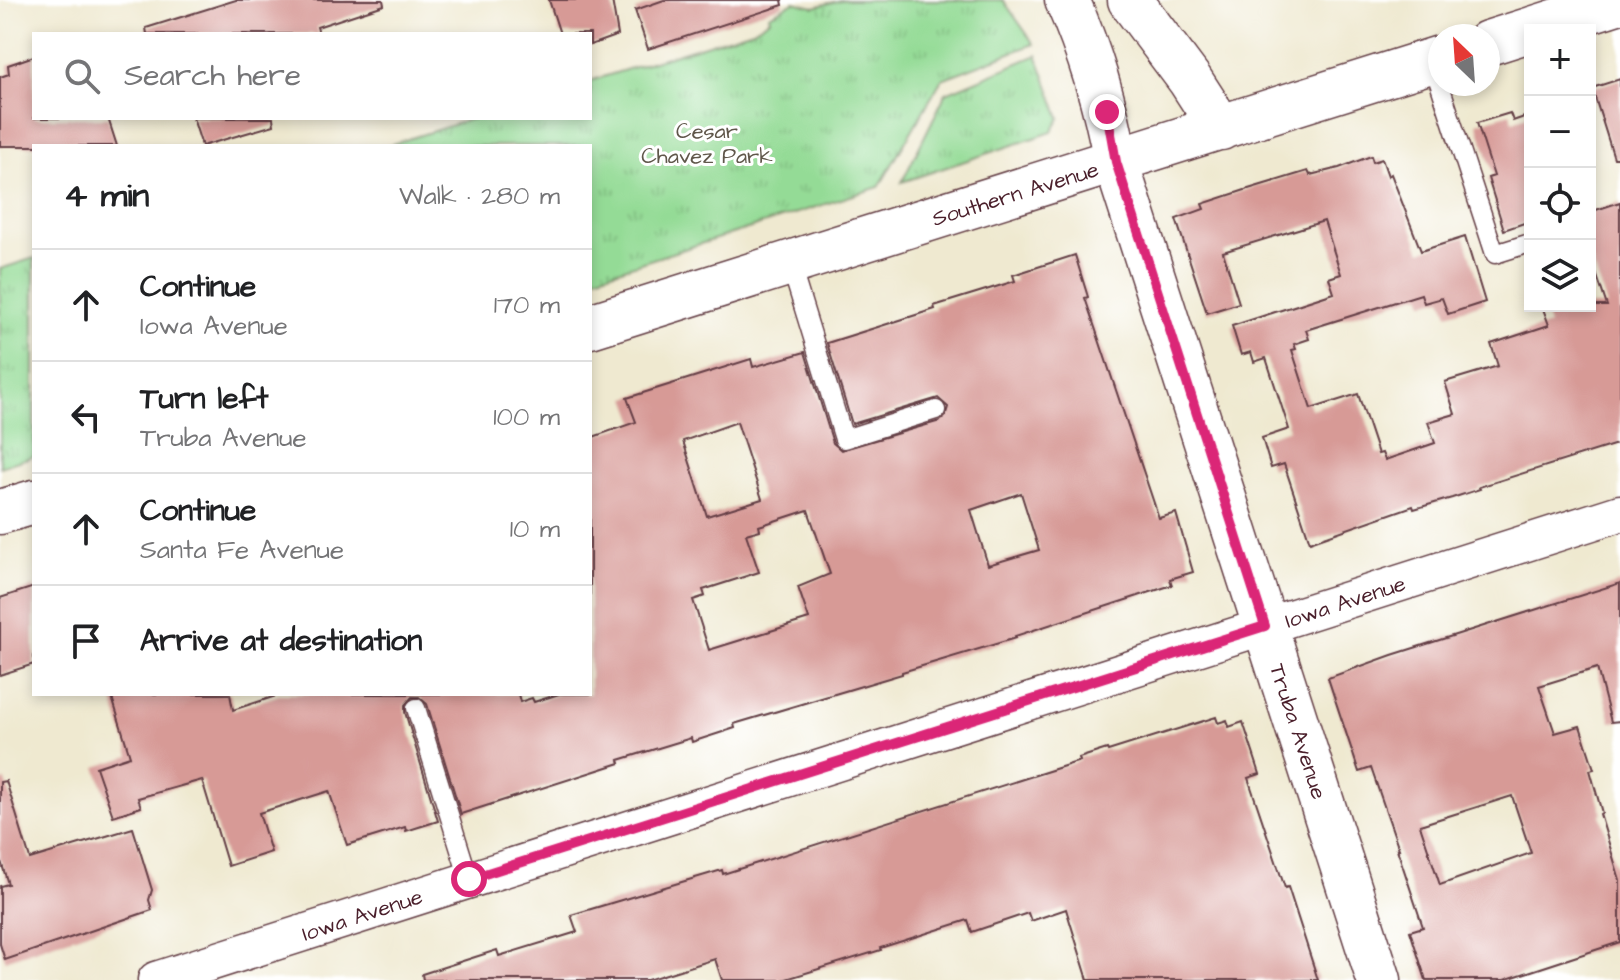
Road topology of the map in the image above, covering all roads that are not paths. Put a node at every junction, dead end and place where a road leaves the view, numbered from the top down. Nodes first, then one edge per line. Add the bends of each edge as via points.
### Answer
1 (1067, 0) edge
2 (1130, 0) edge
3 (1620, 1) edge
4 (1500, 39) edge
5 (1428, 63) edge
6 (1447, 96) edge
7 (1221, 128) junction
8 (1116, 162) junction
9 (1524, 245) edge
10 (790, 263) junction
11 (592, 325) edge
12 (936, 410) dead end
13 (32, 503) edge
14 (0, 512) edge
15 (1620, 513) edge
16 (1265, 626) junction
17 (416, 708) dead end
18 (469, 879) junction
19 (156, 980) edge
20 (1379, 980) edge

1 - 8 street, Truba Avenue via 1107,112
2 - 7 street
3 - 4 street
5 - 7 street, Southern Avenue
6 - 9 lane via 1495,254
7 - 8 street, Southern Avenue
8 - 10 street, Southern Avenue
8 - 16 street, Truba Avenue
10 - 11 street, Southern Avenue
10 - 12 lane via 844,439
13 - 14 street
15 - 16 street, Iowa Avenue
16 - 18 street, Iowa Avenue
16 - 20 street, Truba Avenue
17 - 18 lane
18 - 19 street, Iowa Avenue

